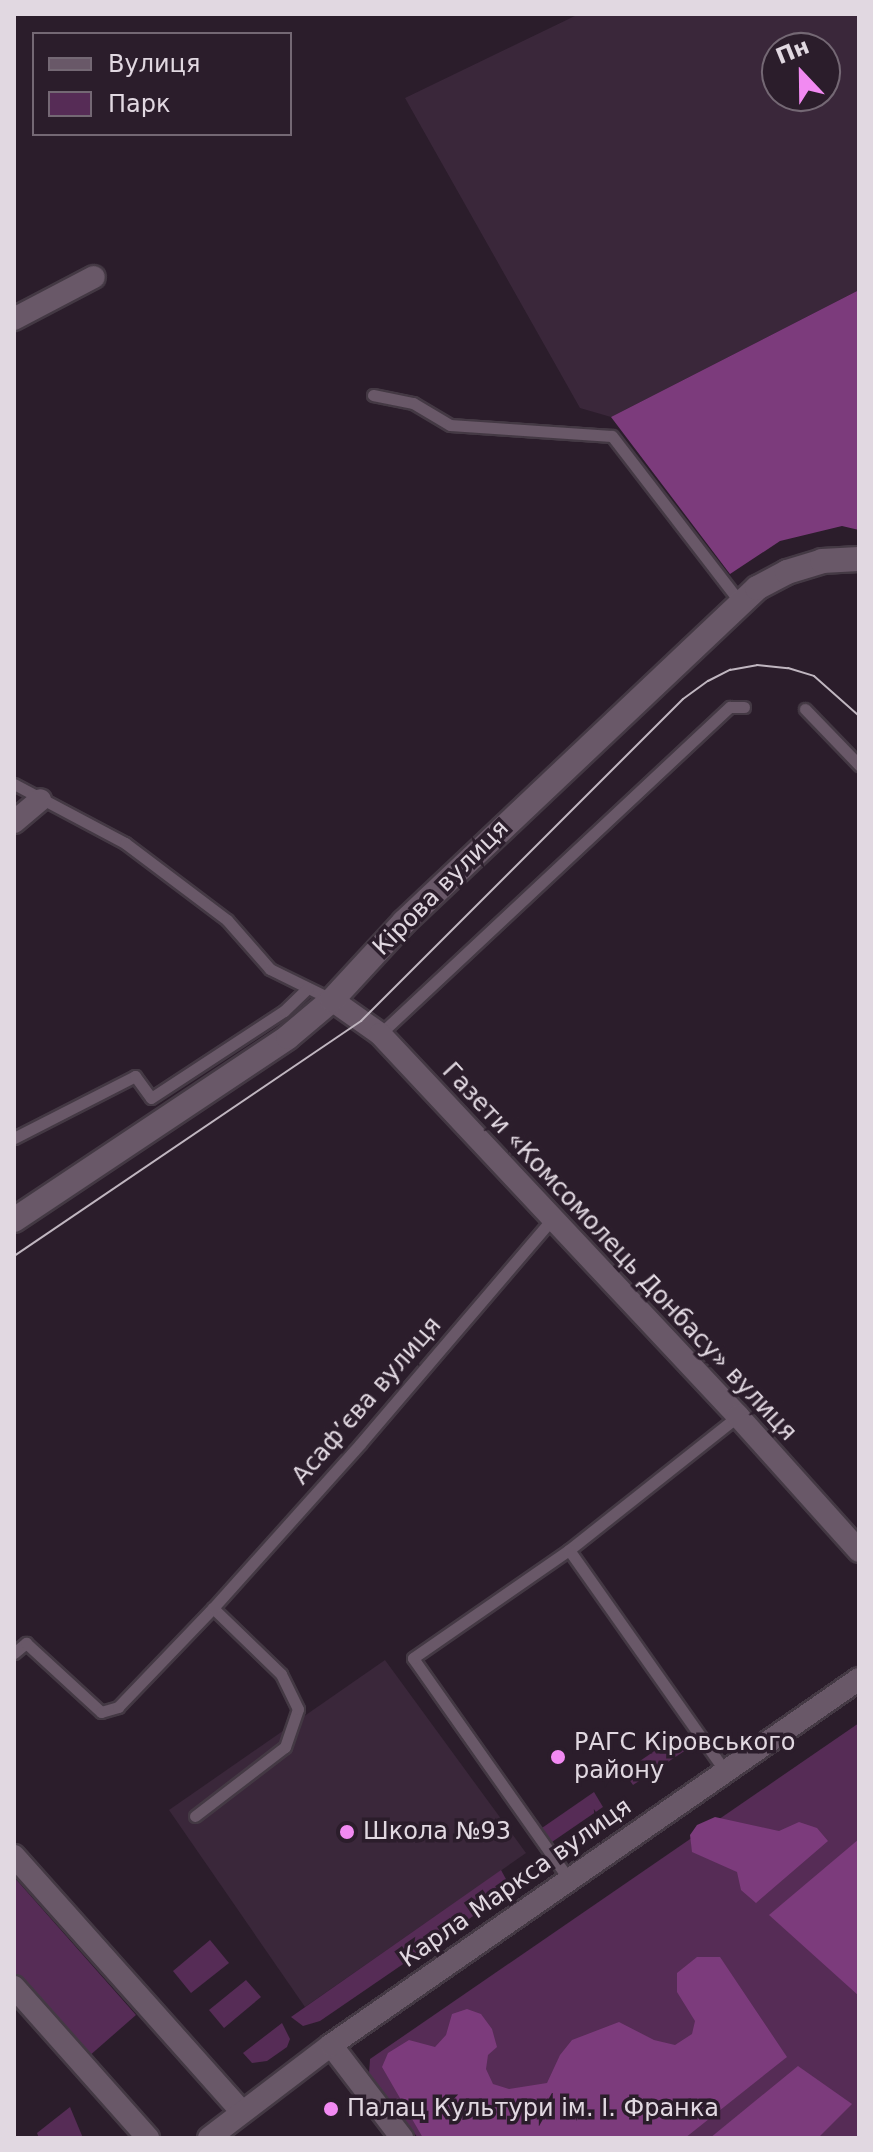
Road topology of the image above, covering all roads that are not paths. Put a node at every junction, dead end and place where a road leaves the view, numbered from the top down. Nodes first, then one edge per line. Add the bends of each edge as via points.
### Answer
1 (94, 277) dead end
2 (14, 319) edge
3 (373, 395) dead end
4 (859, 559) edge
5 (740, 602) junction
6 (744, 707) dead end
7 (805, 709) dead end
8 (859, 765) edge
9 (14, 784) edge
10 (40, 800) junction
11 (14, 822) edge
12 (308, 988) junction
13 (332, 1000) junction
14 (380, 1034) junction
15 (14, 1138) edge
16 (14, 1220) edge
17 (551, 1220) junction
18 (738, 1416) junction
19 (569, 1550) junction
20 (859, 1551) edge
21 (213, 1608) junction
22 (14, 1653) edge
23 (859, 1679) edge
24 (725, 1771) junction
25 (195, 1816) dead end
26 (14, 1856) edge
27 (568, 1878) junction
28 (14, 1987) edge
29 (331, 2045) junction
30 (242, 2112) junction
31 (148, 2138) edge
32 (209, 2138) edge
33 (402, 2138) edge

1 - 2 street
3 - 5 lane via 413,403 450,425 612,436
4 - 5 main road, Кірова вулиця via 822,561 787,572
5 - 13 main road, Кірова вулиця via 404,922
6 - 14 lane via 730,707
7 - 8 lane
9 - 10 lane
10 - 11 street
10 - 12 lane via 125,843 227,920 270,969
12 - 13 lane
12 - 15 lane via 284,1011 151,1098 135,1076
13 - 14 street, Газети «Комсомолець Донбасу» вулиця
13 - 16 main road, Кірова вулиця via 288,1037
14 - 17 street, Газети «Комсомолець Донбасу» вулиця
17 - 18 street, Газети «Комсомолець Донбасу» вулиця
17 - 21 lane, Асаф’єва вулиця
18 - 19 lane
18 - 20 street, Газети «Комсомолець Донбасу» вулиця
19 - 24 lane
19 - 27 lane via 413,1658
21 - 22 lane, Асаф’єва вулиця via 118,1707 101,1712 26,1643
21 - 25 lane via 281,1674 298,1709 285,1747
23 - 24 street, Карла Маркса вулиця
24 - 27 street, Карла Маркса вулиця
26 - 30 street
27 - 29 street, Карла Маркса вулиця
28 - 31 street
29 - 30 street, Карла Маркса вулиця
29 - 33 street
30 - 32 street, Карла Маркса вулиця

